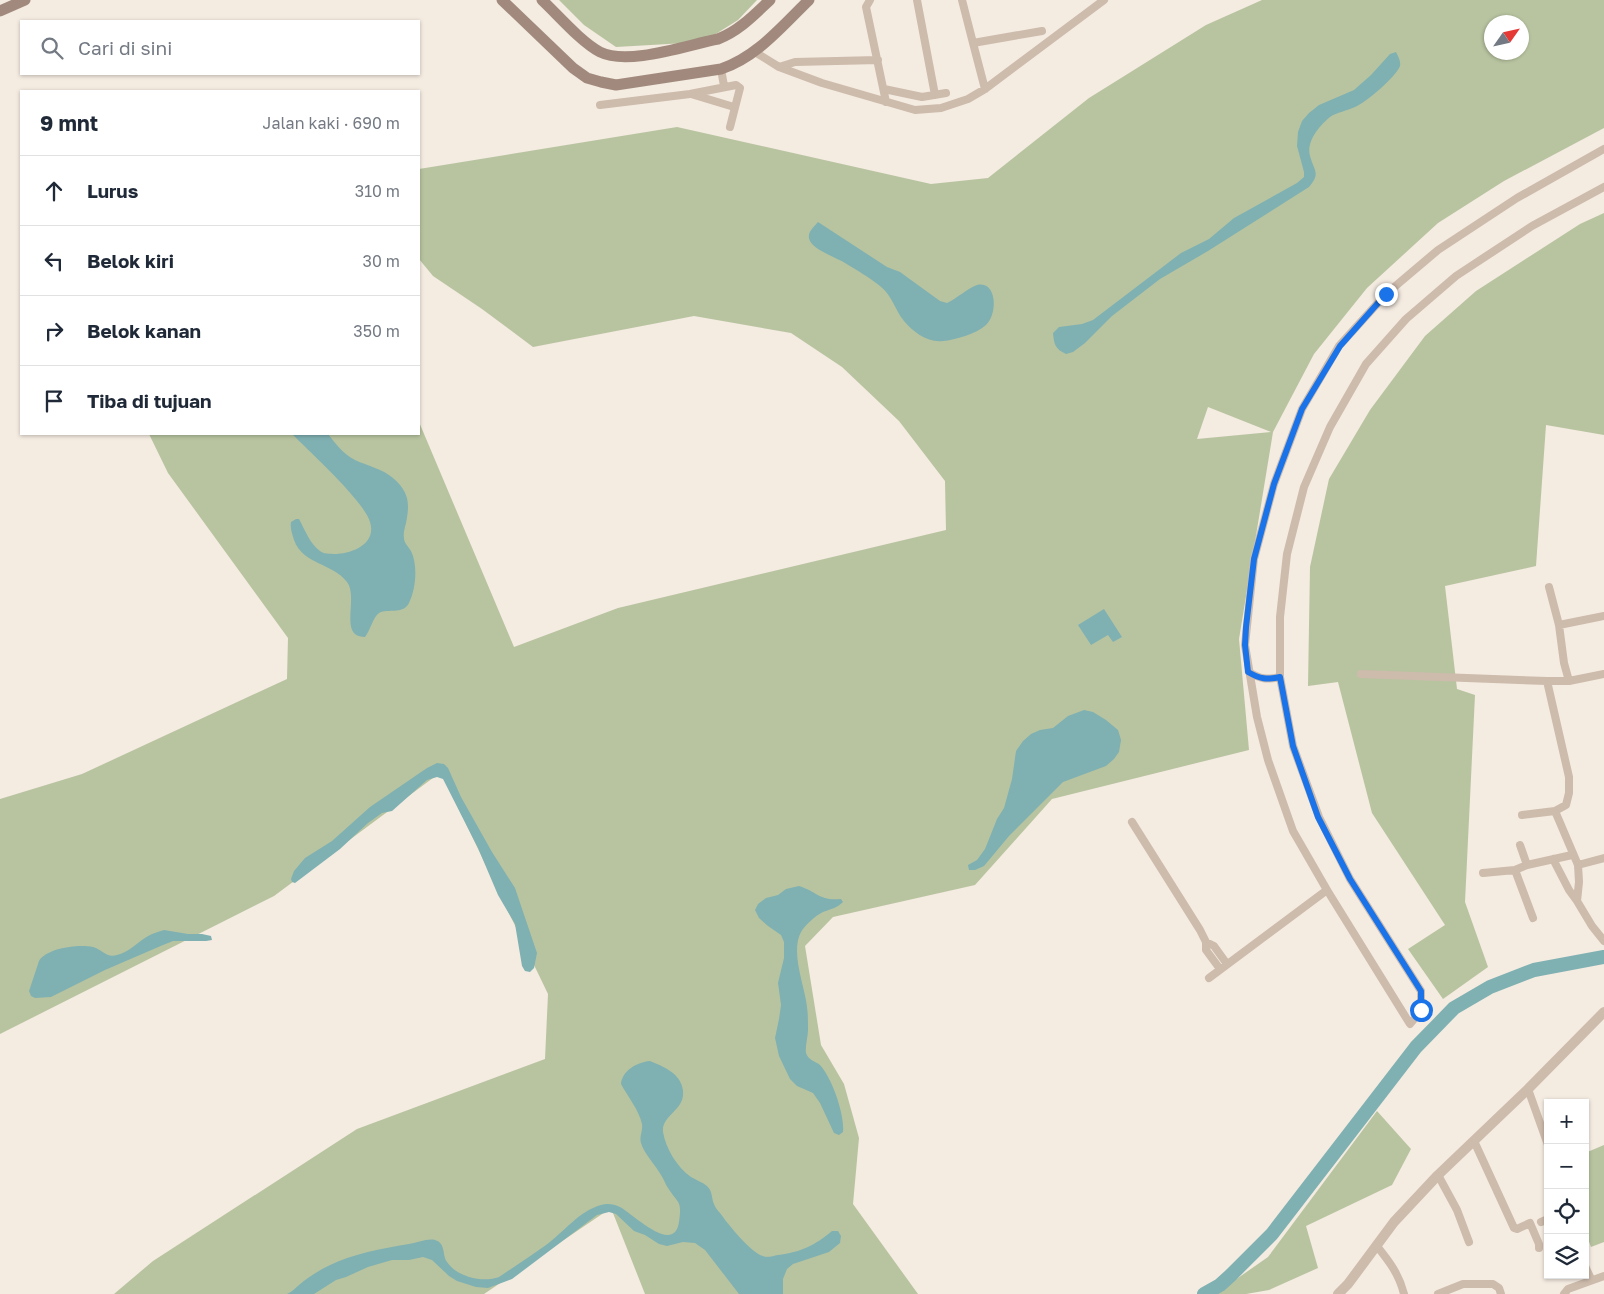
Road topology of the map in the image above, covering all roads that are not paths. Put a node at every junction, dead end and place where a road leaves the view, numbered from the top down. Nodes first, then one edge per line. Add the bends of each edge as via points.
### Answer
1 (26, 0) edge
2 (502, 0) edge
3 (542, 0) edge
4 (770, 0) edge
5 (809, 0) edge
6 (870, 0) edge
7 (917, 0) edge
8 (962, 0) edge
9 (1104, 0) edge
10 (0, 11) edge
11 (1042, 31) dead end
12 (974, 43) junction
13 (755, 52) junction
14 (878, 60) junction
15 (779, 67) junction
16 (721, 69) junction
17 (724, 86) junction
18 (884, 89) junction
19 (985, 89) junction
20 (946, 93) dead end
21 (690, 94) junction
22 (935, 95) junction
23 (886, 102) junction
24 (600, 106) dead end
25 (734, 107) junction
26 (730, 127) dead end
27 (1604, 150) edge
28 (1604, 187) edge
29 (1549, 586) dead end
30 (1604, 616) edge
31 (1559, 625) junction
32 (1248, 672) junction
33 (1361, 674) dead end
34 (1604, 674) edge
35 (1280, 677) junction
36 (1568, 678) junction
37 (1547, 681) junction
38 (1555, 811) junction
39 (1522, 815) dead end
40 (1132, 822) dead end
41 (1520, 845) dead end
42 (1572, 855) junction
43 (1604, 858) edge
44 (1553, 859) junction
45 (1527, 865) junction
46 (1578, 865) junction
47 (1514, 870) junction
48 (1483, 872) dead end
49 (1327, 890) junction
50 (1578, 901) junction
51 (1533, 918) dead end
52 (1604, 941) edge
53 (1206, 942) junction
54 (1227, 964) junction
55 (1220, 970) junction
56 (1209, 978) dead end
57 (1604, 1012) edge
58 (1528, 1089) junction
59 (1544, 1133) edge
60 (1474, 1141) junction
61 (1438, 1175) junction
62 (1469, 1242) dead end
63 (1376, 1245) junction
64 (1539, 1248) dead end
65 (1589, 1275) edge
66 (1604, 1276) edge
67 (1591, 1279) junction
68 (1338, 1294) edge
69 (1404, 1294) edge
70 (1438, 1294) edge
71 (1501, 1294) edge
72 (1564, 1294) edge

1 - 10 main road
2 - 16 main road via 587,78 616,85
3 - 4 main road via 587,44 610,56 622,57 718,39 738,28
5 - 13 main road
6 - 14 street via 866,7
7 - 22 street
8 - 12 street
9 - 19 street
11 - 12 street
12 - 19 street
13 - 15 street
13 - 16 main road
14 - 15 street via 795,62
14 - 18 street
15 - 23 street
16 - 17 street
17 - 21 street
17 - 25 street via 740,88
18 - 22 street via 922,96
18 - 23 street
19 - 23 street via 941,108 915,110
20 - 22 street
21 - 24 street
21 - 25 street
25 - 26 street
27 - 32 street via 1517,198 1438,250 1386,294 1340,346 1302,409 1273,490 1254,559 1245,645
28 - 35 street via 1532,226 1456,276 1406,319 1366,364 1330,427 1304,486 1287,554 1280,617
29 - 31 street
30 - 31 street
31 - 36 street
32 - 35 street via 1269,680
32 - 49 street via 1268,760 1293,830
33 - 37 street
34 - 36 street
35 - 49 street via 1293,746 1318,817 1350,879 1421,991 1421,1010 1410,1024
36 - 37 street
37 - 38 street via 1569,777 1566,805
38 - 39 street
38 - 42 street
40 - 53 street
41 - 45 street
42 - 44 street
42 - 46 street
43 - 46 street
44 - 45 street
44 - 50 street via 1568,890
45 - 47 street
46 - 50 street
47 - 48 street
47 - 51 street
49 - 54 street
50 - 52 street
53 - 54 street via 1214,946
53 - 55 street via 1206,950
54 - 55 street
55 - 56 street
57 - 58 street
58 - 59 street
58 - 60 street
60 - 61 street
60 - 64 street via 1514,1227 1517,1229 1530,1223
61 - 62 street via 1457,1210
61 - 63 street
63 - 68 street
63 - 69 street via 1394,1268
65 - 67 street
66 - 67 street
67 - 72 street
70 - 71 street via 1463,1284 1493,1284

